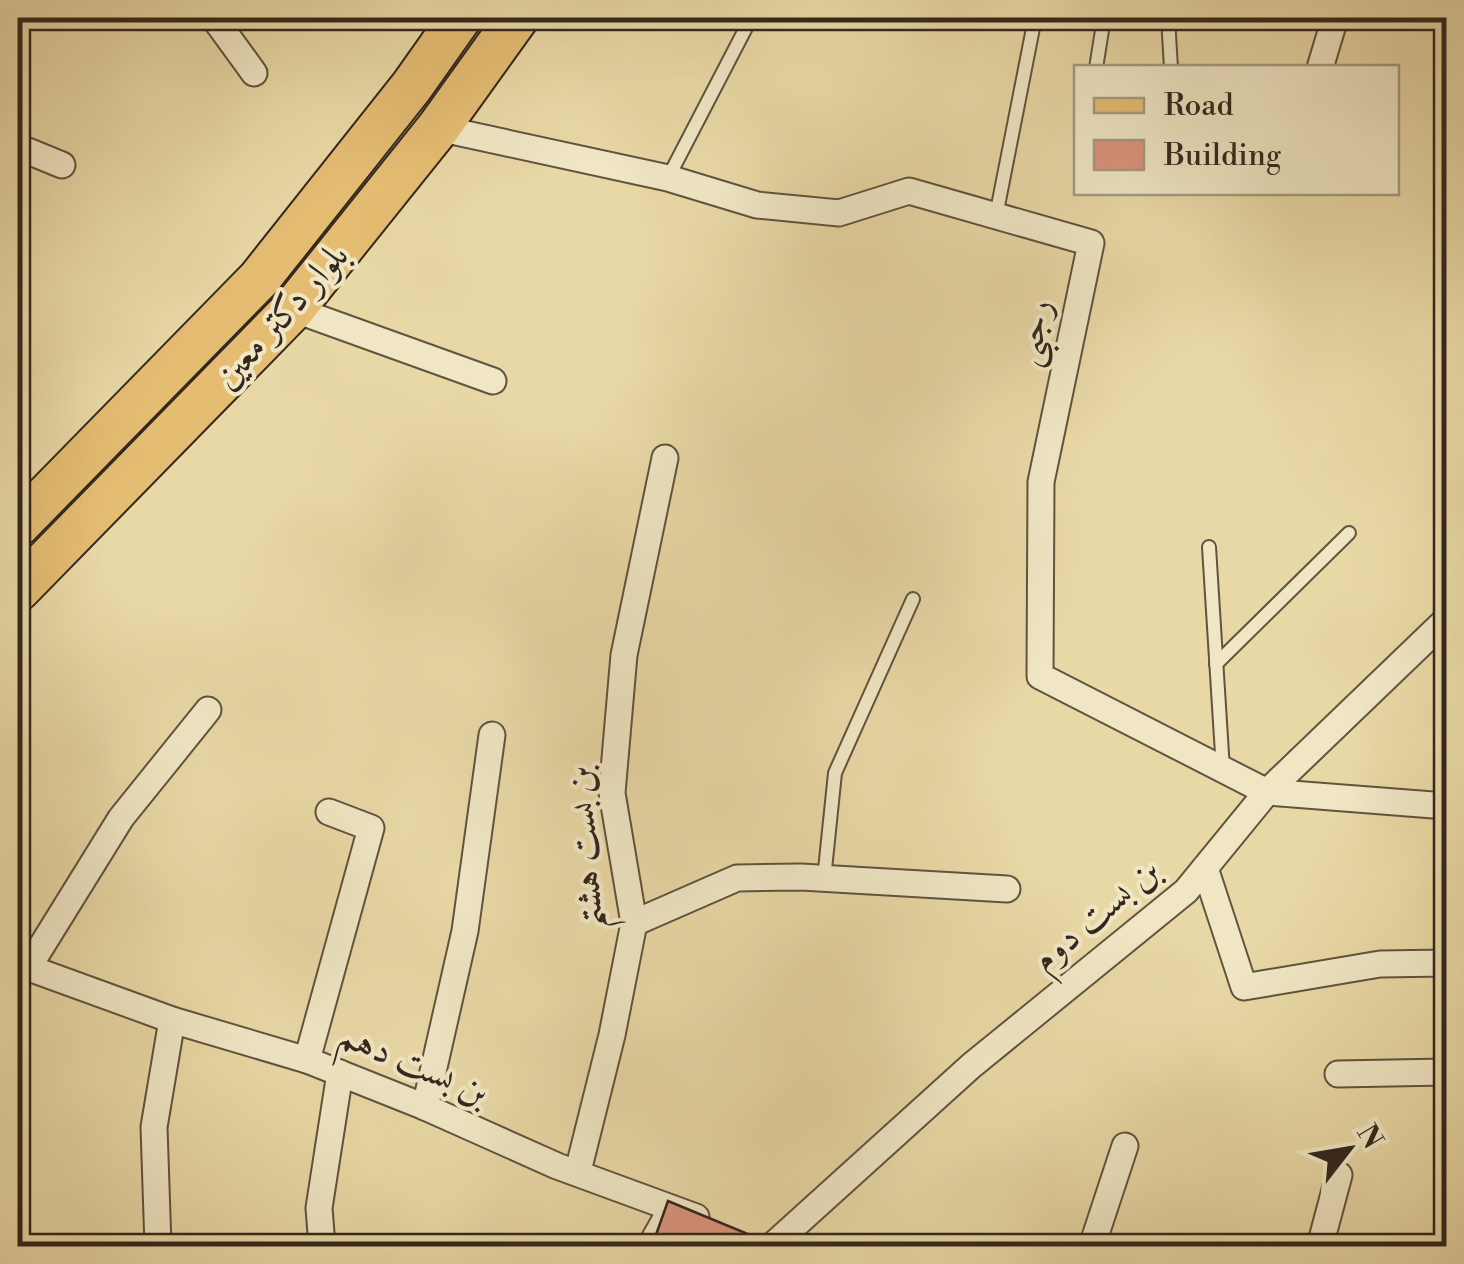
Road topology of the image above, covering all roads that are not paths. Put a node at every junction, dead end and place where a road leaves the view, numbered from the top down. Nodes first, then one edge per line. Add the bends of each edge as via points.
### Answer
1 (214, 18) edge
2 (460, 18) edge
3 (516, 18) edge
4 (751, 18) edge
5 (1035, 18) edge
6 (1104, 18) edge
7 (1168, 18) edge
8 (1335, 18) edge
9 (1096, 65) edge
10 (1172, 65) edge
11 (1321, 65) edge
12 (254, 73) dead end
13 (438, 128) junction
14 (18, 146) edge
15 (62, 165) dead end
16 (668, 178) junction
17 (996, 216) junction
18 (293, 309) junction
19 (493, 382) dead end
20 (665, 458) dead end
21 (18, 525) edge
22 (1349, 533) dead end
23 (1209, 547) dead end
24 (18, 590) edge
25 (913, 599) dead end
26 (1446, 620) edge
27 (1216, 664) junction
28 (208, 710) dead end
29 (492, 735) dead end
30 (1224, 770) junction
31 (1267, 792) junction
32 (1446, 806) edge
33 (329, 812) dead end
34 (1205, 868) junction
35 (824, 878) junction
36 (1007, 889) dead end
37 (634, 923) junction
38 (1446, 963) edge
39 (23, 966) edge
40 (172, 1020) junction
41 (307, 1060) junction
42 (1446, 1072) edge
43 (340, 1073) junction
44 (1338, 1074) dead end
45 (425, 1107) junction
46 (1125, 1146) dead end
47 (578, 1171) junction
48 (1339, 1175) dead end
49 (666, 1206) junction
50 (720, 1225) edge
51 (770, 1245) edge
52 (158, 1246) edge
53 (322, 1246) edge
54 (643, 1246) edge
55 (1092, 1246) edge
56 (1320, 1246) edge

1 - 12 street
2 - 21 main road, بلوار دکتر معین via 259,279
3 - 13 main road, بلوار دکتر معین
4 - 16 lane
5 - 17 lane
6 - 9 lane
7 - 10 lane
8 - 11 street
13 - 16 street, رجبی
13 - 18 main road, بلوار دکتر معین
14 - 15 street
16 - 17 street, رجبی via 757,205 839,214 909,191
17 - 30 street, رجبی via 1091,243 1041,482 1040,676
18 - 19 street
18 - 24 main road, بلوار دکتر معین
20 - 37 street, بن بست هشتم via 624,655 612,793
22 - 27 lane
23 - 27 lane
25 - 35 lane via 836,773
26 - 31 street, بن بست دوم
27 - 30 lane
28 - 39 street via 122,818
29 - 45 street via 466,931
30 - 31 street, رجبی
31 - 32 street, رجبی
31 - 34 street, بن بست دوم
33 - 41 street via 371,828
34 - 38 street via 1244,988 1380,964
34 - 51 street, بن بست دوم
35 - 36 street
35 - 37 street via 737,878
37 - 47 street, بن بست هشتم
39 - 40 street, بن بست دهم
40 - 41 street, بن بست دهم
40 - 52 street via 154,1126
41 - 43 street, بن بست دهم
42 - 44 street
43 - 45 street, بن بست دهم
43 - 53 street via 319,1208
45 - 47 street, بن بست دهم
46 - 55 street
47 - 49 street, بن بست دهم
48 - 56 street
49 - 50 street, بن بست دهم
49 - 54 lane

